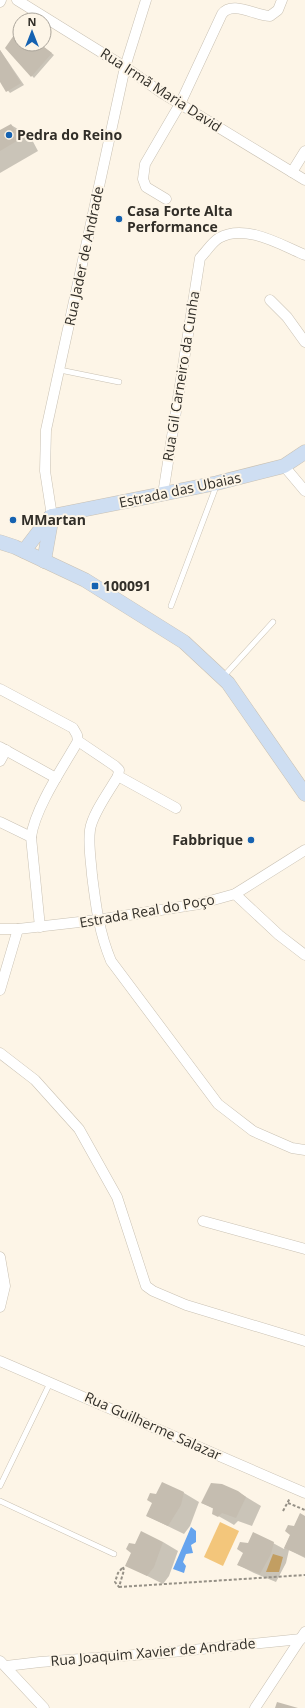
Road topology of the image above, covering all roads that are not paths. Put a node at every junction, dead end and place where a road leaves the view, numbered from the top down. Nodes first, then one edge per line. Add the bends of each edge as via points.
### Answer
1 (17, 0) edge
2 (146, 0) edge
3 (282, 0) edge
4 (125, 67) junction
5 (180, 104) junction
6 (305, 151) edge
7 (292, 172) junction
8 (305, 180) edge
9 (166, 199) dead end
10 (305, 255) edge
11 (270, 300) dead end
12 (305, 342) edge
13 (60, 370) junction
14 (119, 382) dead end
15 (305, 452) edge
16 (284, 466) junction
17 (218, 483) junction
18 (305, 491) edge
19 (163, 494) junction
20 (52, 516) junction
21 (0, 542) edge
22 (24, 551) junction
23 (44, 561) junction
24 (171, 606) dead end
25 (273, 622) dead end
26 (223, 677) junction
27 (0, 689) edge
28 (78, 741) junction
29 (3, 748) edge
30 (0, 761) edge
31 (118, 776) junction
32 (56, 778) junction
33 (305, 794) edge
34 (176, 808) dead end
35 (0, 822) edge
36 (31, 837) junction
37 (305, 850) edge
38 (235, 894) junction
39 (97, 920) junction
40 (40, 927) junction
41 (0, 929) edge
42 (18, 929) junction
43 (305, 955) edge
44 (0, 990) edge
45 (0, 1053) edge
46 (305, 1150) edge
47 (203, 1221) dead end
48 (305, 1249) edge
49 (0, 1257) edge
50 (1, 1303) edge
51 (305, 1341) edge
52 (0, 1361) edge
53 (51, 1382) junction
54 (0, 1486) edge
55 (300, 1491) edge
56 (0, 1501) edge
57 (114, 1554) dead end
58 (303, 1635) edge
59 (3, 1664) edge
60 (44, 1708) edge
61 (255, 1708) edge

1 - 4 street, Rua Irmã Maria David
2 - 4 street, Rua Jader de Andrade
3 - 5 street via 278,10 270,16 235,7 224,10
4 - 5 street, Rua Irmã Maria David
4 - 13 street, Rua Jader de Andrade
5 - 7 street, Rua Irmã Maria David
5 - 9 street via 145,164 143,172 146,187
6 - 7 street
7 - 8 street, Rua Irmã Maria David
10 - 19 street, Rua Gil Carneiro da Cunha via 252,233 238,232 226,234 218,239 200,258
11 - 12 street via 287,317
13 - 14 lane
13 - 20 street, Rua Jader de Andrade via 46,430 45,471
15 - 16 main road, Estrada das Ubaias
16 - 17 main road, Estrada das Ubaias
16 - 18 street
17 - 19 main road, Estrada das Ubaias
17 - 24 lane
19 - 20 main road, Estrada das Ubaias
20 - 22 main road
20 - 23 main road, Rua Jader de Andrade
21 - 22 main road
22 - 23 main road
23 - 26 main road via 85,580 140,613 184,642
25 - 26 lane
26 - 33 main road
27 - 28 street via 73,728
28 - 31 street via 115,766
28 - 32 street
29 - 30 street
29 - 32 street
31 - 34 street
31 - 39 street via 90,829
32 - 36 street via 32,826
35 - 36 street
36 - 40 street
37 - 38 street, Estrada Real do Poço
38 - 39 street, Estrada Real do Poço via 198,904
38 - 43 street via 279,935
39 - 40 street, Estrada Real do Poço
39 - 46 street via 102,940 112,961 218,1104 253,1131 292,1148
40 - 42 street, Estrada Real do Poço
41 - 42 street, Estrada Real do Poço
42 - 44 street
45 - 51 street via 35,1080 79,1129 117,1197 146,1286 186,1305
47 - 48 street
49 - 50 street via 5,1286
52 - 53 street, Rua Guilherme Salazar
53 - 54 lane
53 - 55 street, Rua Guilherme Salazar
56 - 57 lane
58 - 59 street, Rua Joaquim Xavier de Andrade via 162,1653
58 - 61 street
59 - 60 street

